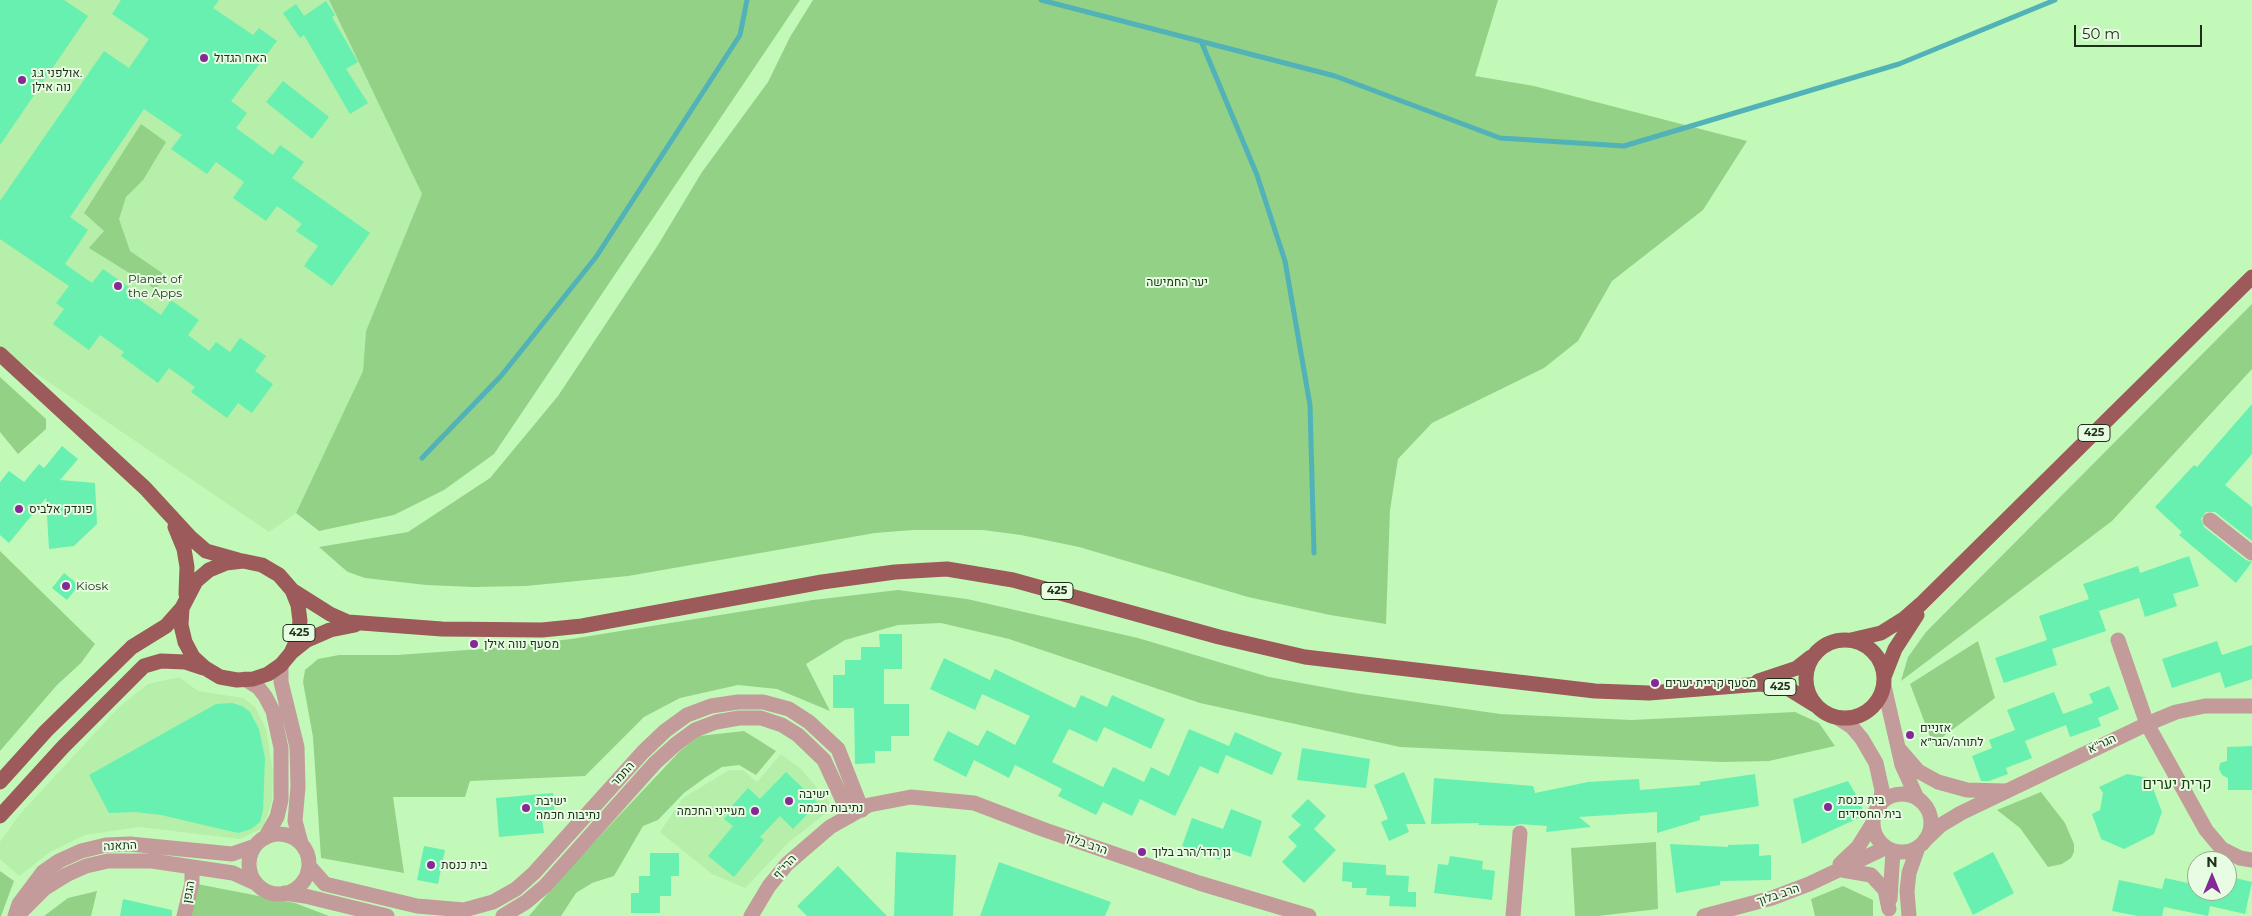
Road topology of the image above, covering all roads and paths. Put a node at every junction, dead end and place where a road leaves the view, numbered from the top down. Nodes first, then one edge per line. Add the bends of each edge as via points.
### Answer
1 (2252, 277) edge
2 (0, 354) edge
3 (170, 516) junction
4 (2210, 520) dead end
5 (2252, 554) edge
6 (243, 561) junction
7 (292, 590) junction
8 (1936, 590) junction
9 (184, 602) junction
10 (368, 625) junction
11 (1851, 640) junction
12 (2118, 640) dead end
13 (291, 653) junction
14 (1814, 654) junction
15 (281, 665) junction
16 (205, 668) junction
17 (245, 679) junction
18 (1884, 682) junction
19 (1742, 686) junction
20 (1815, 705) junction
21 (2252, 706) edge
22 (1838, 718) junction
23 (2147, 724) junction
24 (1899, 749) junction
25 (0, 782) edge
26 (2006, 791) junction
27 (1917, 798) junction
28 (1880, 805) junction
29 (856, 813) junction
30 (1929, 813) junction
31 (1961, 813) junction
32 (0, 816) edge
33 (1872, 823) junction
34 (830, 827) joint
35 (1520, 833) dead end
36 (260, 842) junction
37 (301, 843) junction
38 (1921, 843) junction
39 (1889, 849) junction
40 (2252, 860) edge
41 (309, 866) junction
42 (192, 867) junction
43 (1838, 871) junction
44 (1823, 878) junction
45 (255, 883) junction
46 (360, 892) junction
47 (284, 893) junction
48 (498, 911) edge
49 (354, 912) edge
50 (1889, 912) edge
51 (17, 916) edge
52 (184, 916) edge
53 (387, 916) edge
54 (751, 916) edge
55 (1308, 916) edge
56 (1513, 916) edge
57 (1704, 916) edge
58 (1909, 916) edge

1 - 8 main road, 425
2 - 3 main road
3 - 6 main road via 206,551
3 - 9 main road via 184,549 187,567
4 - 5 street
6 - 7 main road, 425 via 262,565 279,575
6 - 9 main road, 425 via 209,570 196,581
7 - 10 main road, 425 via 330,614 348,622
7 - 13 main road, 425 via 300,621 298,638
8 - 11 main road, 425 via 1893,626 1869,637
8 - 18 main road, 425 via 1904,632
9 - 16 main road, 425 via 181,625 185,642
9 - 25 main road, 425 via 166,626 132,647 46,731
10 - 13 main road, 425 via 330,630 307,640
10 - 19 main road, 425 via 500,631 582,626 822,582 896,572 947,570 1013,580 1273,651 1330,661 1596,691 1649,692
11 - 14 main road, 425 via 1837,640
11 - 18 main road via 1874,653 1881,664
12 - 23 street
13 - 15 main road, 425
14 - 19 main road, 425 via 1796,668
14 - 20 main road, 425 via 1807,669 1806,685
15 - 17 main road, 425 via 268,674
15 - 37 street via 281,682 297,747 295,821
16 - 17 main road, 425 via 220,676
16 - 32 main road, 425 via 185,662 161,661 144,666
17 - 36 street via 266,696 273,711 281,748 281,800 276,817
18 - 22 main road, 425 via 1872,708 1850,718
18 - 24 street
19 - 20 main road, 425 via 1761,684 1783,688
20 - 22 main road, 425
21 - 23 street, הגר"א via 2205,706 2176,712
22 - 28 street via 1862,739 1876,763 1882,790
23 - 26 street, הגר"א
23 - 40 street via 2206,830 2222,849
24 - 26 street via 1918,771 1938,782 1967,790
24 - 27 street via 1906,778
26 - 31 street, הגר"א
27 - 28 street via 1898,794
27 - 30 street
28 - 33 street
29 - 34 street, הרב בלוך
29 - 48 street, התמר via 838,750 809,722 789,710 763,702 712,706 687,715 643,752
29 - 55 street, הרב בלוך via 868,805 911,797 974,803 1199,883
30 - 31 street, הגר"א
30 - 38 street via 1929,833
31 - 38 street, הגר"א
33 - 39 street via 1874,832
33 - 44 street, הרב בלוך via 1858,848
34 - 54 street, הרי"ף via 787,864
35 - 56 street
36 - 37 street via 283,834
36 - 45 street via 249,864
36 - 51 street, התאנה via 232,854 130,844 81,851 43,872 19,904
37 - 41 street via 307,852
38 - 39 street via 1904,852
38 - 58 street via 1909,873
39 - 43 street, הרב בלוך
39 - 50 street
41 - 46 street, התמר via 325,884
41 - 47 street via 300,886
42 - 45 street, התאנה via 233,873
42 - 51 street, התאנה via 130,860 86,866 45,888
42 - 52 street, הגפן via 192,883
43 - 44 street, הרב בלוך
43 - 50 street via 1871,874 1885,890
44 - 57 street, הרב בלוך via 1772,898
45 - 47 street via 273,894
46 - 48 street, התמר via 442,910
46 - 49 street
47 - 49 street via 305,896
49 - 53 street

